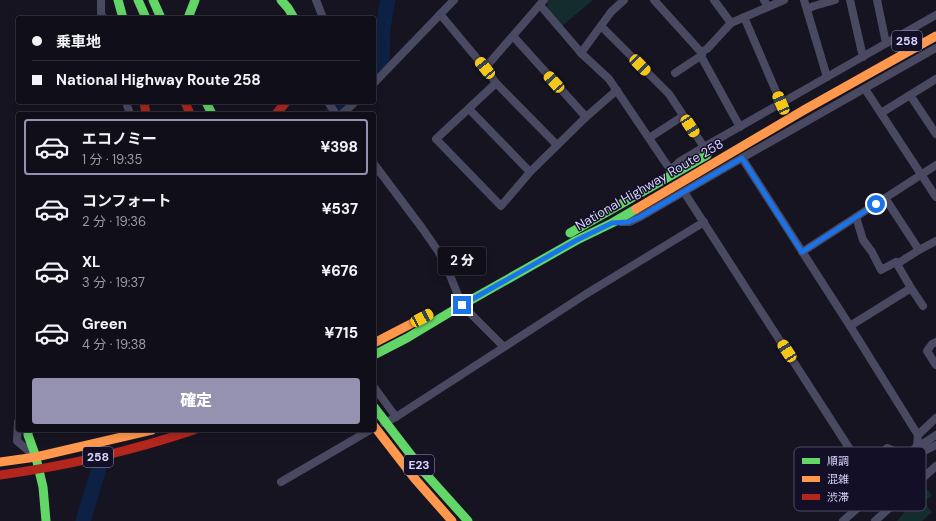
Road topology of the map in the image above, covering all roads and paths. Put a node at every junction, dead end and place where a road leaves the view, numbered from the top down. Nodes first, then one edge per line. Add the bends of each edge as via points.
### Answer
1 (101, 0) edge
2 (118, 0) edge
3 (138, 0) edge
4 (153, 0) edge
5 (195, 0) edge
6 (281, 0) edge
7 (316, 0) edge
8 (454, 0) edge
9 (624, 0) edge
10 (654, 0) edge
11 (714, 0) edge
12 (784, 0) edge
13 (804, 0) edge
14 (835, 0) edge
15 (850, 0) edge
16 (877, 0) edge
17 (542, 3) edge
18 (766, 4) edge
19 (807, 9) junction
20 (440, 14) junction
21 (936, 15) edge
22 (102, 16) edge
23 (122, 16) edge
24 (145, 16) edge
25 (160, 16) edge
26 (189, 16) edge
27 (293, 16) edge
28 (321, 16) edge
29 (744, 17) junction
30 (731, 23) junction
31 (936, 24) edge
32 (601, 26) junction
33 (513, 36) junction
34 (936, 36) edge
35 (886, 43) junction
36 (936, 48) edge
37 (581, 53) junction
38 (701, 54) junction
39 (863, 57) junction
40 (485, 68) junction
41 (675, 72) dead end
42 (827, 78) junction
43 (936, 79) edge
44 (376, 81) edge
45 (496, 83) junction
46 (865, 89) junction
47 (617, 90) junction
48 (910, 94) junction
49 (781, 103) junction
50 (284, 104) edge
51 (469, 109) junction
52 (278, 112) edge
53 (881, 113) junction
54 (683, 116) junction
55 (586, 117) junction
56 (740, 127) junction
57 (936, 134) edge
58 (649, 138) junction
59 (557, 145) junction
60 (704, 147) junction
61 (742, 158) junction
62 (936, 165) edge
63 (376, 167) edge
64 (671, 169) junction
65 (530, 172) junction
66 (921, 174) junction
67 (664, 179) junction
68 (684, 192) junction
69 (936, 197) edge
70 (885, 198) junction
71 (856, 217) junction
72 (704, 222) junction
73 (612, 223) junction
74 (565, 236) dead end
75 (936, 242) edge
76 (919, 250) junction
77 (802, 252) junction
78 (897, 264) junction
79 (482, 284) dead end
80 (911, 288) junction
81 (461, 301) junction
82 (923, 306) dead end
83 (850, 326) junction
84 (376, 342) edge
85 (936, 342) edge
86 (504, 347) junction
87 (376, 354) edge
88 (936, 365) edge
89 (376, 390) edge
90 (376, 410) edge
91 (396, 417) junction
92 (936, 418) edge
93 (376, 426) edge
94 (376, 430) edge
95 (18, 432) edge
96 (28, 432) edge
97 (139, 432) edge
98 (188, 432) edge
99 (366, 432) edge
100 (371, 432) edge
101 (126, 434) edge
102 (38, 435) dead end
103 (918, 435) junction
104 (936, 435) edge
105 (936, 445) edge
106 (917, 446) joint
107 (849, 447) edge
108 (926, 450) edge
109 (36, 457) junction
110 (0, 462) edge
111 (936, 466) edge
112 (39, 470) junction
113 (0, 475) edge
114 (926, 475) edge
115 (415, 479) junction
116 (281, 482) dead end
117 (853, 511) edge
118 (886, 511) edge
119 (46, 521) edge
120 (452, 521) edge
121 (468, 521) edge
122 (842, 521) edge
123 (875, 521) edge

1 - 22 street
2 - 23 main road
3 - 24 main road
4 - 25 main road
5 - 26 main road
6 - 27 main road
7 - 28 street
8 - 20 street
9 - 32 street
10 - 38 street
11 - 30 street
12 - 18 street
13 - 19 street
14 - 19 street
15 - 39 street
16 - 35 street
17 - 33 street
17 - 37 street
18 - 29 street
19 - 42 street
20 - 40 street
20 - 44 street
21 - 35 street
29 - 30 street
29 - 49 street
30 - 38 street
31 - 67 main road, National Highway Route 258 / 258
32 - 37 street
32 - 54 street via 670,94
33 - 40 street
33 - 55 street
34 - 73 main road, National Highway Route 258 / 258
35 - 39 street
36 - 46 street
37 - 47 street
38 - 41 street
38 - 56 street
39 - 42 street
40 - 45 street
42 - 49 street
43 - 48 street
45 - 51 street
45 - 59 street
46 - 53 street
46 - 61 street
47 - 55 street
47 - 58 street
48 - 53 street
48 - 57 street
49 - 56 street
50 - 52 main road
51 - 65 street
51 - 65 street via 436,139 501,206
53 - 66 street
54 - 58 street
54 - 60 street
55 - 59 street
56 - 60 street
58 - 64 street
59 - 65 street
60 - 64 street
61 - 68 street
61 - 77 street
62 - 66 street
63 - 81 street via 438,251
64 - 67 street
66 - 69 street
66 - 70 street
67 - 74 main road, National Highway Route 258 / 258
68 - 72 street
68 - 73 street via 640,217 628,222
70 - 71 street
70 - 76 street
71 - 77 street
71 - 78 street via 864,240 881,270 896,262
72 - 86 street
72 - 107 street
73 - 81 main road, National Highway Route 258 / 258
75 - 76 street
76 - 78 street
77 - 83 street
78 - 80 street
79 - 81 main road, National Highway Route 258 / 258
80 - 82 street
80 - 83 street
81 - 84 main road, National Highway Route 258 / 258
81 - 86 street
81 - 87 main road, National Highway Route 258 / 258 via 407,338
83 - 103 street
85 - 88 street via 927,351
86 - 91 street
89 - 91 street
90 - 121 main road, E23, bridge via 424,472
91 - 93 street
92 - 103 street
94 - 115 main road, E23, bridge
95 - 109 street via 18,441
96 - 109 main road
97 - 101 main road, 258
98 - 112 main road, 258 via 126,450
99 - 116 street
100 - 115 main road, bridge via 396,463
101 - 109 main road, 258
102 - 109 main road
103 - 106 street
104 - 106 street
105 - 108 street
109 - 110 main road, 258
109 - 112 main road
111 - 114 street
112 - 113 main road, 258
112 - 119 main road
115 - 120 main road, E23, bridge
117 - 122 street
118 - 123 street

